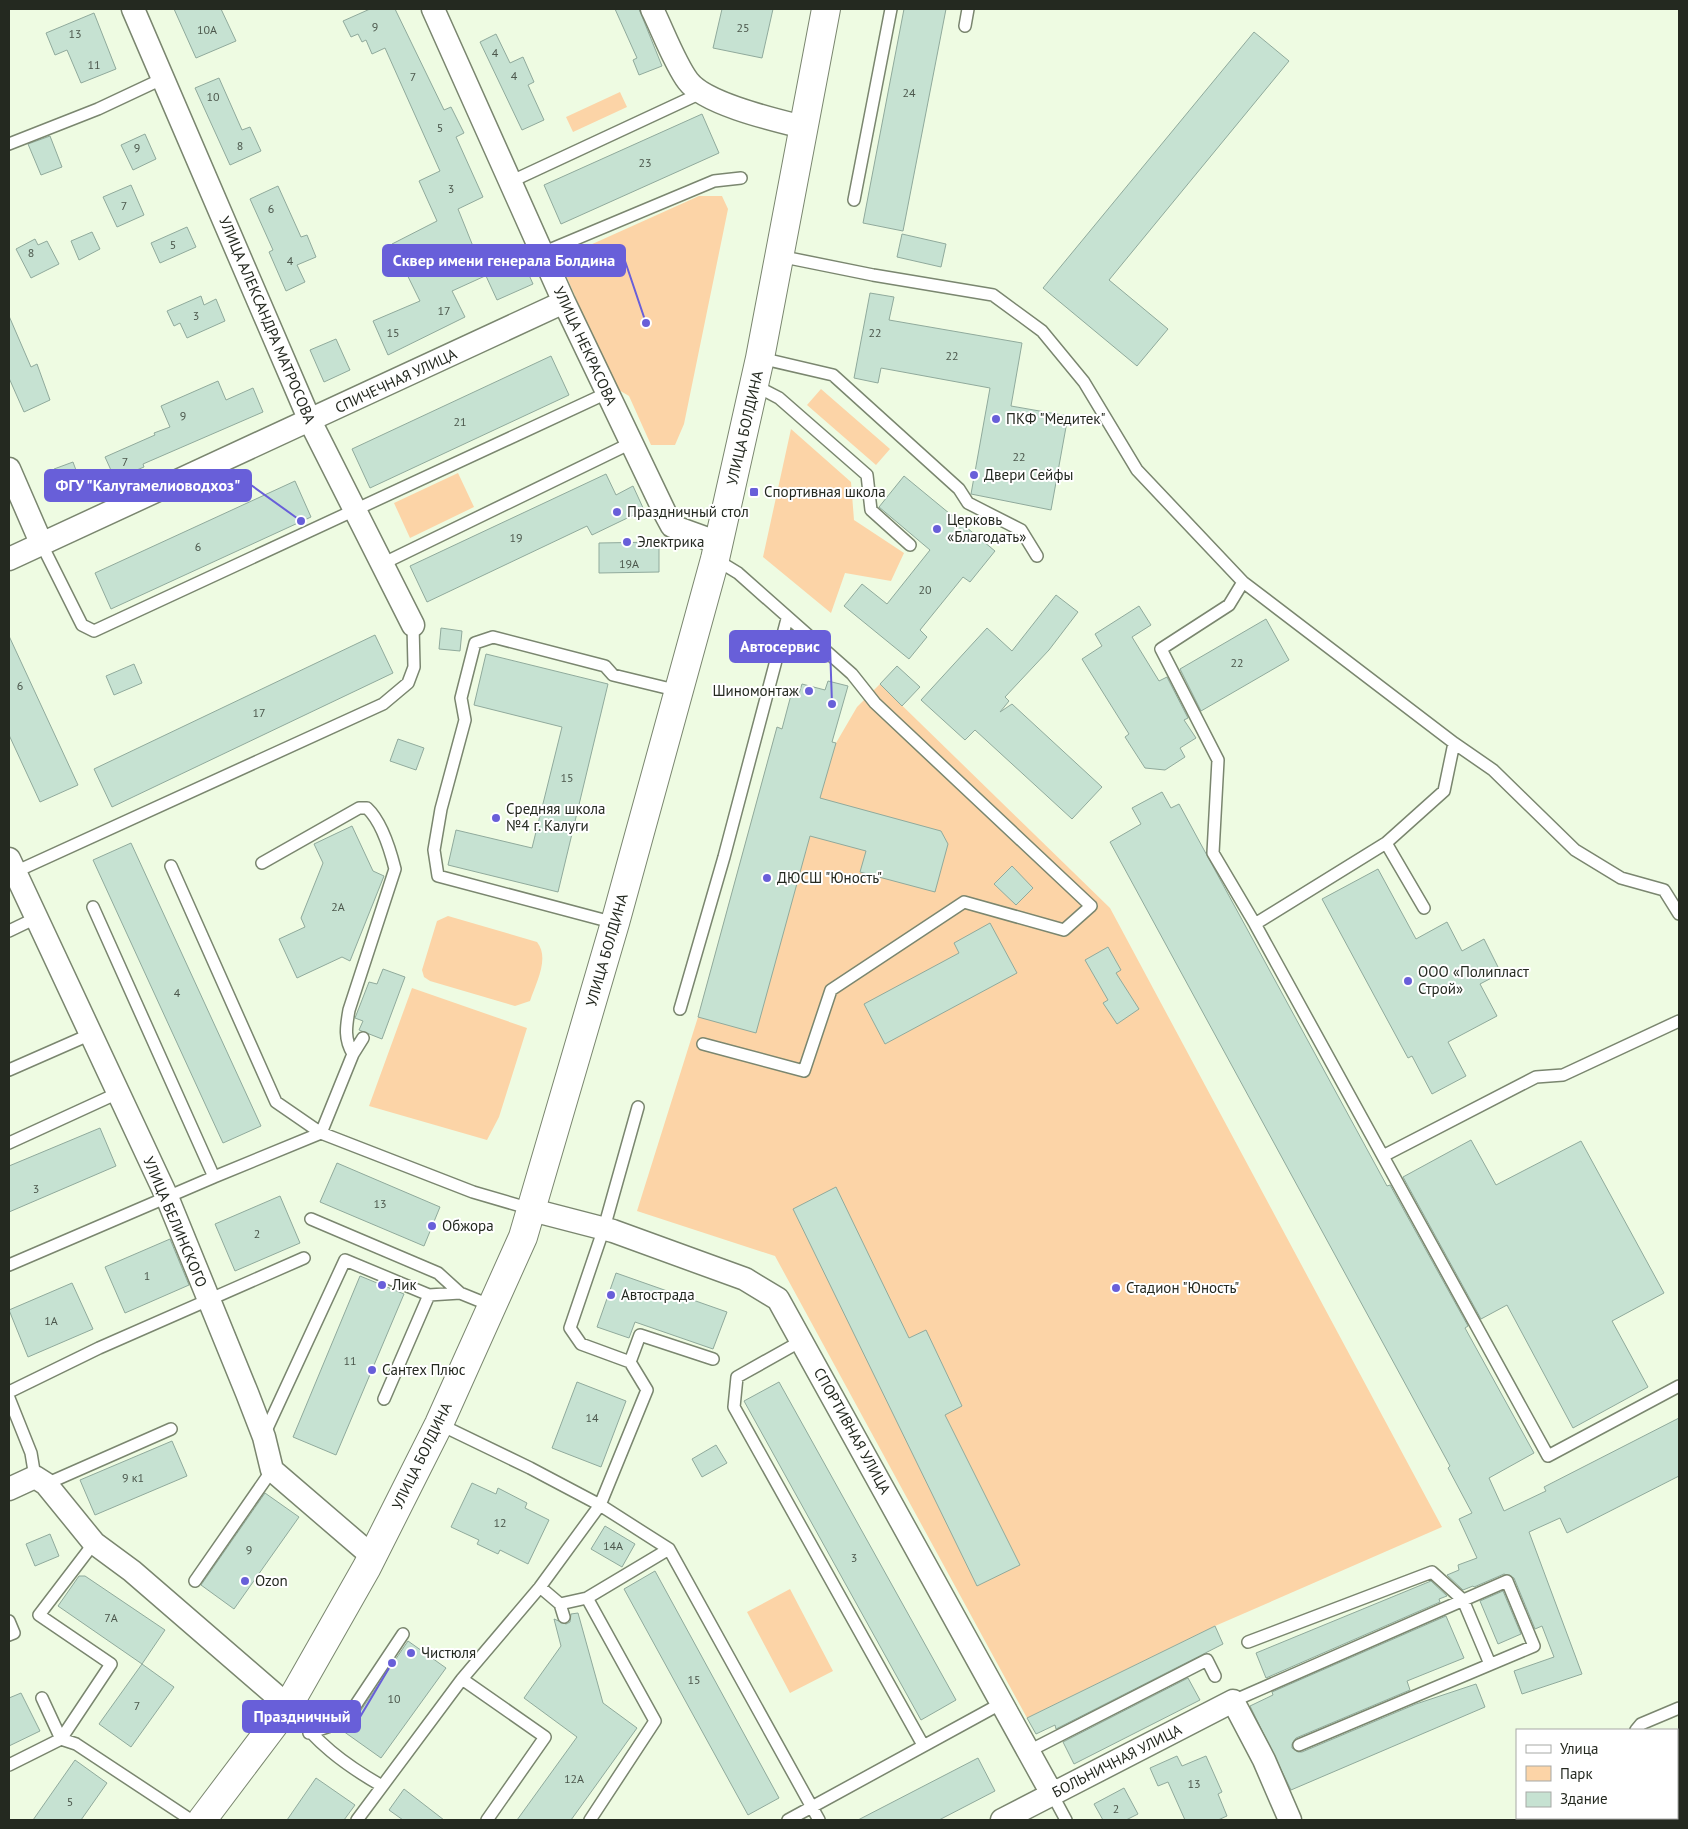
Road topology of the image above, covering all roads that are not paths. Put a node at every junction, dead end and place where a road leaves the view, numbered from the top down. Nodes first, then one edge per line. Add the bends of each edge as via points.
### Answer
1 (133, 9) edge
2 (433, 9) edge
3 (652, 9) edge
4 (826, 9) edge
5 (891, 9) edge
6 (968, 9) edge
7 (965, 26) dead end
8 (164, 78) junction
9 (701, 93) junction
10 (804, 127) junction
11 (9, 144) edge
12 (741, 178) dead end
13 (510, 182) junction
14 (854, 200) dead end
15 (542, 253) junction
16 (779, 256) junction
17 (564, 302) junction
18 (760, 358) junction
19 (754, 385) junction
20 (607, 393) junction
21 (310, 421) junction
22 (631, 444) junction
23 (9, 469) edge
24 (354, 510) junction
25 (42, 545) junction
26 (910, 545) dead end
27 (717, 551) junction
28 (1037, 556) dead end
29 (9, 559) edge
30 (382, 564) junction
31 (1243, 582) junction
32 (787, 619) junction
33 (413, 625) joint
34 (679, 691) junction
35 (1454, 743) junction
36 (1386, 842) junction
37 (262, 863) dead end
38 (12, 866) edge
39 (170, 866) dead end
40 (94, 907) dead end
41 (1424, 908) dead end
42 (1679, 914) edge
43 (36, 918) junction
44 (615, 923) junction
45 (1255, 924) junction
46 (9, 931) edge
47 (680, 1009) dead end
48 (1679, 1021) edge
49 (91, 1034) junction
50 (363, 1038) dead end
51 (703, 1044) dead end
52 (353, 1054) junction
53 (9, 1070) edge
54 (118, 1093) junction
55 (638, 1107) dead end
56 (321, 1133) junction
57 (9, 1143) edge
58 (1383, 1156) junction
59 (214, 1177) junction
60 (167, 1197) junction
61 (532, 1210) junction
62 (310, 1219) dead end
63 (604, 1228) junction
64 (304, 1258) dead end
65 (9, 1264) edge
66 (460, 1292) junction
67 (429, 1295) junction
68 (208, 1300) junction
69 (492, 1306) junction
70 (802, 1340) junction
71 (713, 1359) dead end
72 (630, 1362) junction
73 (1679, 1386) edge
74 (9, 1392) edge
75 (9, 1398) edge
76 (384, 1399) dead end
77 (439, 1424) junction
78 (170, 1429) dead end
79 (264, 1437) junction
80 (272, 1470) junction
81 (41, 1481) junction
82 (9, 1489) edge
83 (600, 1504) junction
84 (94, 1543) junction
85 (669, 1548) junction
86 (372, 1556) junction
87 (194, 1581) dead end
88 (540, 1587) junction
89 (587, 1598) junction
90 (1463, 1600) junction
91 (560, 1604) junction
92 (564, 1616) dead end
93 (9, 1621) edge
94 (402, 1634) dead end
95 (9, 1635) edge
96 (1248, 1642) dead end
97 (1490, 1664) junction
98 (1215, 1676) dead end
99 (462, 1679) junction
100 (42, 1698) dead end
101 (1233, 1701) junction
102 (1002, 1703) junction
103 (288, 1706) junction
104 (1679, 1708) edge
105 (1637, 1729) edge
106 (309, 1733) junction
107 (61, 1739) junction
108 (1299, 1745) dead end
109 (922, 1746) junction
110 (1029, 1752) junction
111 (9, 1765) edge
112 (382, 1786) junction
113 (1052, 1794) junction
114 (812, 1807) junction
115 (191, 1820) edge
116 (202, 1820) edge
117 (357, 1820) edge
118 (487, 1820) edge
119 (590, 1820) edge
120 (788, 1820) edge
121 (819, 1820) edge
122 (1002, 1820) edge
123 (1066, 1820) edge
124 (1290, 1820) edge

1 - 8 street, УЛИЦА АЛЕКСАНДРА МАТРОСОВА
2 - 13 street, УЛИЦА НЕКРАСОВА
3 - 9 street via 688,81
4 - 10 main road, УЛИЦА БОЛДИНА
5 - 14 lane
6 - 7 lane
8 - 11 lane via 98,110
8 - 21 street, УЛИЦА АЛЕКСАНДРА МАТРОСОВА
9 - 10 street via 753,114
9 - 13 lane
10 - 16 main road, УЛИЦА БОЛДИНА
12 - 15 lane via 714,181
13 - 15 street, УЛИЦА НЕКРАСОВА
15 - 17 street, УЛИЦА НЕКРАСОВА
16 - 18 main road, УЛИЦА БОЛДИНА
16 - 31 lane via 993,295 1042,331 1084,382 1138,470
17 - 20 street, УЛИЦА НЕКРАСОВА
17 - 21 street, СПИЧЕЧНАЯ УЛИЦА
18 - 19 main road, УЛИЦА БОЛДИНА
18 - 28 lane via 833,375 959,489 968,503 1021,530
19 - 26 lane via 779,398 867,474 871,510
19 - 27 main road, УЛИЦА БОЛДИНА
20 - 22 street, УЛИЦА НЕКРАСОВА
20 - 24 lane
21 - 24 street, УЛИЦА АЛЕКСАНДРА МАТРОСОВА
21 - 25 street, СПИЧЕЧНАЯ УЛИЦА
22 - 27 street, УЛИЦА НЕКРАСОВА via 672,526
22 - 30 lane
23 - 25 street
24 - 25 lane via 94,631 82,625
24 - 30 street, УЛИЦА АЛЕКСАНДРА МАТРОСОВА
25 - 29 street, СПИЧЕЧНАЯ УЛИЦА
27 - 32 lane
27 - 34 main road, УЛИЦА БОЛДИНА
30 - 33 street, УЛИЦА АЛЕКСАНДРА МАТРОСОВА
31 - 35 lane
31 - 45 lane via 1229,605 1161,649 1218,760 1213,853
32 - 47 lane
32 - 51 lane via 852,674 875,703 1091,906 1064,930 964,902 831,990 804,1071
33 - 38 lane via 414,666 408,683 383,704
34 - 44 main road, УЛИЦА БОЛДИНА
34 - 44 lane via 613,675 605,666 493,637 475,643 461,698 465,720 441,809 434,850 438,876
35 - 36 lane via 1444,790
35 - 42 lane via 1493,770 1575,850 1620,878 1664,890
36 - 41 lane
36 - 45 lane
37 - 52 lane via 359,808 367,808 375,815 395,870 349,1010 345,1030 347,1044
38 - 43 street, УЛИЦА БЕЛИНСКОГО
39 - 56 lane via 276,1102
40 - 59 lane
43 - 46 lane
43 - 49 street, УЛИЦА БЕЛИНСКОГО
44 - 61 main road, УЛИЦА БОЛДИНА
45 - 58 lane
48 - 58 lane via 1562,1075 1536,1077
49 - 53 lane
49 - 54 street, УЛИЦА БЕЛИНСКОГО
50 - 52 lane
52 - 56 lane
54 - 57 lane
54 - 60 street, УЛИЦА БЕЛИНСКОГО
55 - 63 lane
56 - 59 lane
56 - 61 lane via 473,1192
58 - 73 lane via 1548,1456
59 - 60 lane
60 - 65 lane
60 - 68 street, УЛИЦА БЕЛИНСКОГО
61 - 63 street, СПОРТИВНАЯ УЛИЦА
61 - 69 main road, УЛИЦА БОЛДИНА
62 - 66 lane via 438,1273
63 - 70 street, СПОРТИВНАЯ УЛИЦА via 745,1279 778,1299
63 - 72 lane via 570,1328 581,1344
64 - 68 lane
66 - 67 lane
66 - 69 lane
67 - 76 lane
67 - 79 lane via 345,1260
68 - 74 lane via 98,1348
68 - 79 street, УЛИЦА БЕЛИНСКОГО
69 - 77 main road, УЛИЦА БОЛДИНА
70 - 102 street, СПОРТИВНАЯ УЛИЦА
70 - 109 lane via 737,1377 734,1407
71 - 72 lane via 640,1335
72 - 83 lane via 647,1390
75 - 81 lane
77 - 83 lane
77 - 86 main road, УЛИЦА БОЛДИНА
78 - 81 lane
79 - 80 street, УЛИЦА БЕЛИНСКОГО
80 - 86 street
80 - 87 lane
81 - 82 street
81 - 84 street
83 - 85 lane
83 - 88 lane
84 - 103 street
84 - 107 lane via 39,1615 111,1664
85 - 89 lane
85 - 114 lane
86 - 103 main road, УЛИЦА БОЛДИНА
88 - 91 lane
88 - 99 lane
89 - 91 lane
89 - 119 lane via 655,1721
90 - 96 lane via 1432,1572
90 - 97 lane
90 - 97 lane via 1507,1581 1528,1630 1534,1646
90 - 101 lane
91 - 92 lane
93 - 95 lane via 14,1633
94 - 106 lane via 345,1721
97 - 108 lane
98 - 110 lane via 1207,1660
99 - 112 lane
99 - 118 lane via 545,1737
100 - 107 lane
101 - 113 street, БОЛЬНИЧНАЯ УЛИЦА
101 - 124 street
102 - 109 lane
102 - 110 street, СПОРТИВНАЯ УЛИЦА
103 - 106 lane
103 - 116 main road, УЛИЦА БОЛДИНА
104 - 105 lane via 1641,1724
106 - 112 lane via 345,1765
107 - 111 lane
107 - 115 lane via 76,1744
109 - 114 lane
110 - 113 street, СПОРТИВНАЯ УЛИЦА
112 - 117 lane
113 - 122 street, БОЛЬНИЧНАЯ УЛИЦА
113 - 123 lane
114 - 120 lane
114 - 121 lane

